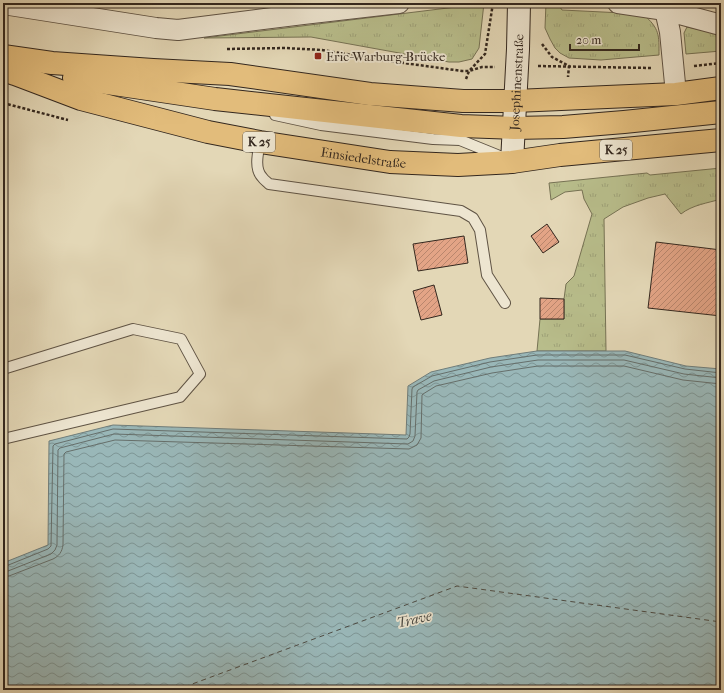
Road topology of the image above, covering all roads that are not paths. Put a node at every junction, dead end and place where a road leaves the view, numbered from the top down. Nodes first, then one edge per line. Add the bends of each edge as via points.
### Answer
1 (399, 3) edge
2 (519, 3) edge
3 (618, 3) edge
4 (3, 4) edge
5 (666, 10) junction
6 (721, 25) edge
7 (3, 56) edge
8 (9, 72) edge
9 (721, 88) edge
10 (152, 90) junction
11 (676, 94) junction
12 (516, 101) junction
13 (721, 112) edge
14 (514, 128) junction
15 (721, 140) edge
16 (260, 142) junction
17 (512, 162) junction
18 (505, 304) dead end
19 (3, 369) edge
20 (3, 439) edge

1 - 4 street via 178,30
2 - 12 street, Josephinenstraße
3 - 5 street
5 - 6 street
5 - 11 street
7 - 12 main road via 52,63 230,74 370,94 463,101
8 - 10 main road, Einsiedelstraße / K 25 via 84,79
8 - 16 main road, Einsiedelstraße / K 25 via 81,99 208,132
9 - 11 main road
10 - 14 main road, Einsiedelstraße / K 25 via 461,126
10 - 17 lane via 321,125 460,140
11 - 12 main road
12 - 14 street, Josephinenstraße
13 - 14 main road, Einsiedelstraße / K 25 via 564,127
14 - 17 street, Josephinenstraße
15 - 17 main road, Einsiedelstraße / K 25
16 - 17 main road, Einsiedelstraße / K 25 via 390,162 458,165
16 - 18 lane via 258,169 261,177 269,184 461,211 473,218 480,230 488,275
19 - 20 lane via 133,329 181,339 200,374 180,397

